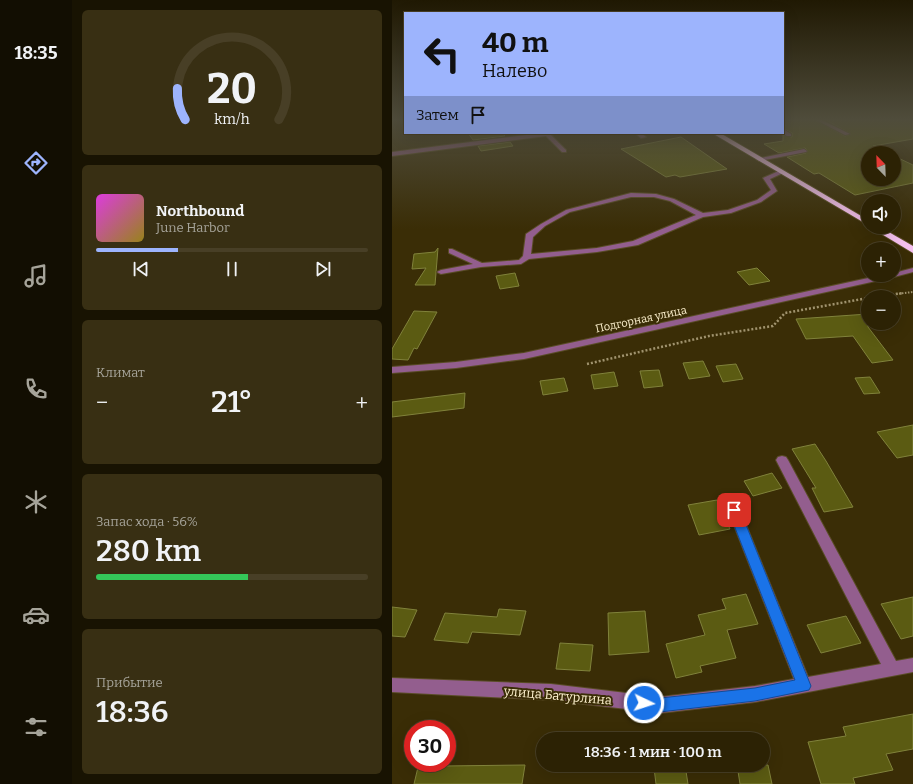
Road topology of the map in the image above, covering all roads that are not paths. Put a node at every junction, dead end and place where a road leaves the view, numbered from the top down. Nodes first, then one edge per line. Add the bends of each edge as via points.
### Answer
1 (753, 156) edge
2 (778, 156) edge
3 (759, 159) junction
4 (781, 172) junction
5 (702, 215) junction
6 (861, 219) edge
7 (887, 234) edge
8 (912, 248) edge
9 (452, 251) dead end
10 (527, 257) junction
11 (481, 265) junction
12 (913, 270) edge
13 (441, 272) dead end
14 (901, 273) edge
15 (862, 282) edge
16 (392, 370) edge
17 (782, 460) dead end
18 (734, 510) dead end
19 (913, 665) edge
20 (892, 669) junction
21 (392, 685) edge
22 (804, 686) junction

1 - 3 highway
2 - 3 street
3 - 4 highway
4 - 5 street via 766,178 774,190 759,201 729,212
4 - 6 highway
5 - 10 street via 635,243 597,250
5 - 10 street via 672,200 654,195 631,195 568,211 543,225 529,236
7 - 8 highway
9 - 11 street
10 - 11 street via 521,262
11 - 13 street
12 - 14 street, Подгорная улица
15 - 16 street, Подгорная улица via 524,356
17 - 20 street
18 - 22 street
19 - 20 street, улица Батурлина
20 - 22 street, улица Батурлина
21 - 22 street, улица Батурлина via 551,692 660,705

